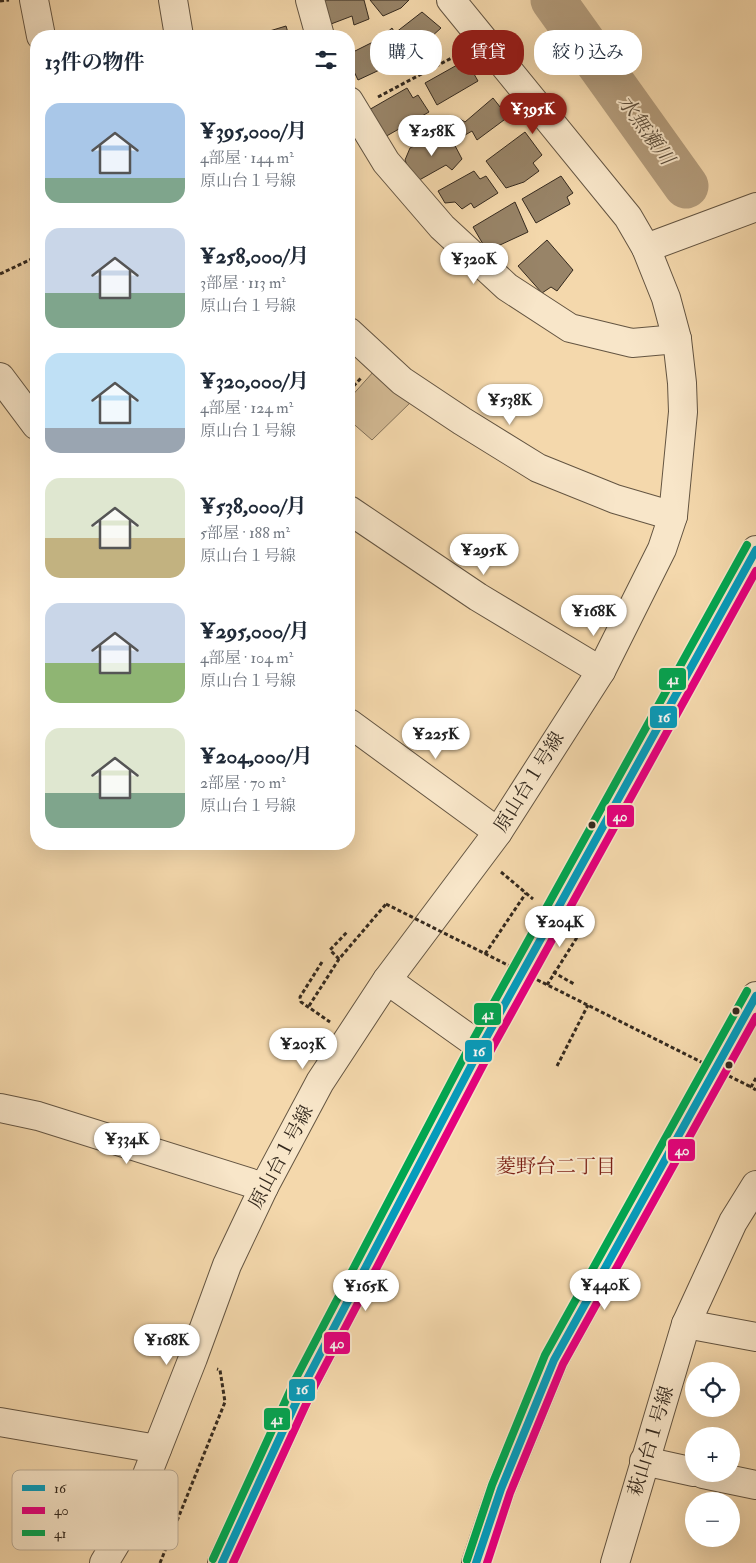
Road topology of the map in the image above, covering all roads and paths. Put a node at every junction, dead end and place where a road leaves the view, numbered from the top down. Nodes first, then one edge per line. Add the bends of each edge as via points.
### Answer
1 (9, 0) edge
2 (34, 0) edge
3 (173, 0) edge
4 (310, 0) edge
5 (451, 0) edge
6 (0, 1) edge
7 (39, 30) edge
8 (178, 30) edge
9 (318, 30) edge
10 (476, 30) edge
11 (452, 56) edge
12 (512, 75) edge
13 (355, 103) edge
14 (355, 112) edge
15 (756, 207) edge
16 (646, 248) junction
17 (30, 260) edge
18 (0, 274) edge
19 (355, 338) edge
20 (676, 339) junction
21 (0, 377) edge
22 (30, 417) edge
23 (355, 514) edge
24 (673, 516) junction
25 (756, 550) edge
26 (600, 671) junction
27 (355, 727) edge
28 (498, 832) junction
29 (482, 855) junction
30 (526, 893) junction
31 (553, 916) junction
32 (581, 930) dead end
33 (348, 931) dead end
34 (485, 954) junction
35 (339, 960) junction
36 (322, 962) dead end
37 (548, 970) dead end
38 (387, 980) junction
39 (574, 984) dead end
40 (547, 985) junction
41 (756, 996) edge
42 (588, 1005) junction
43 (309, 1006) junction
44 (330, 1022) dead end
45 (481, 1047) junction
46 (556, 1066) dead end
47 (756, 1078) edge
48 (751, 1087) junction
49 (756, 1090) edge
50 (0, 1108) edge
51 (756, 1185) edge
52 (264, 1186) junction
53 (686, 1324) junction
54 (756, 1337) edge
55 (193, 1358) junction
56 (0, 1422) edge
57 (157, 1449) junction
58 (644, 1461) junction
59 (149, 1470) edge
60 (685, 1470) edge
61 (740, 1482) edge
62 (756, 1485) edge
63 (178, 1518) edge
64 (112, 1550) edge
65 (165, 1550) edge
66 (104, 1563) edge
67 (160, 1563) edge
68 (222, 1563) edge
69 (476, 1563) edge
70 (615, 1563) edge

1 - 6 path
2 - 7 street
3 - 8 street
4 - 9 street
5 - 10 street, 原山台１号線
11 - 13 path
12 - 16 street, 原山台１号線 via 628,218
14 - 20 street via 386,162 442,227 507,287 570,328 632,343
15 - 16 street
16 - 20 street, 原山台１号線 via 666,298
17 - 18 path
19 - 24 street via 402,381 538,468 615,499
20 - 24 street, 原山台１号線 via 683,412
21 - 22 street
23 - 26 street via 478,598
24 - 26 street, 原山台１号線 via 647,582
25 - 31 street
26 - 28 street, 原山台１号線
27 - 28 street
28 - 29 street, 原山台１号線
29 - 30 path
29 - 38 street, 原山台１号線
30 - 31 path
30 - 34 path
31 - 45 street
32 - 40 path, bridge
33 - 35 path via 330,950
34 - 35 path, bridge via 386,904
34 - 40 path, bridge
35 - 43 path
36 - 43 path via 301,993 301,1002
37 - 39 path
38 - 45 street
38 - 52 street, 原山台１号線 via 320,1082
40 - 42 path, bridge
41 - 69 street via 554,1360 501,1489
42 - 46 path
42 - 48 path, bridge
43 - 44 path
45 - 68 street via 305,1384
47 - 48 path
48 - 49 path, bridge
50 - 52 street via 38,1116
51 - 53 street, 萩山台１号線 via 733,1222
52 - 55 street, 原山台１号線 via 227,1265
53 - 54 street
53 - 58 street, 萩山台１号線
55 - 57 street, 原山台１号線
55 - 63 path via 220,1370 225,1402
56 - 57 street
57 - 59 street, 原山台１号線
58 - 60 street
58 - 70 street, 萩山台１号線
61 - 62 street
64 - 66 street, 原山台１号線
65 - 67 path

